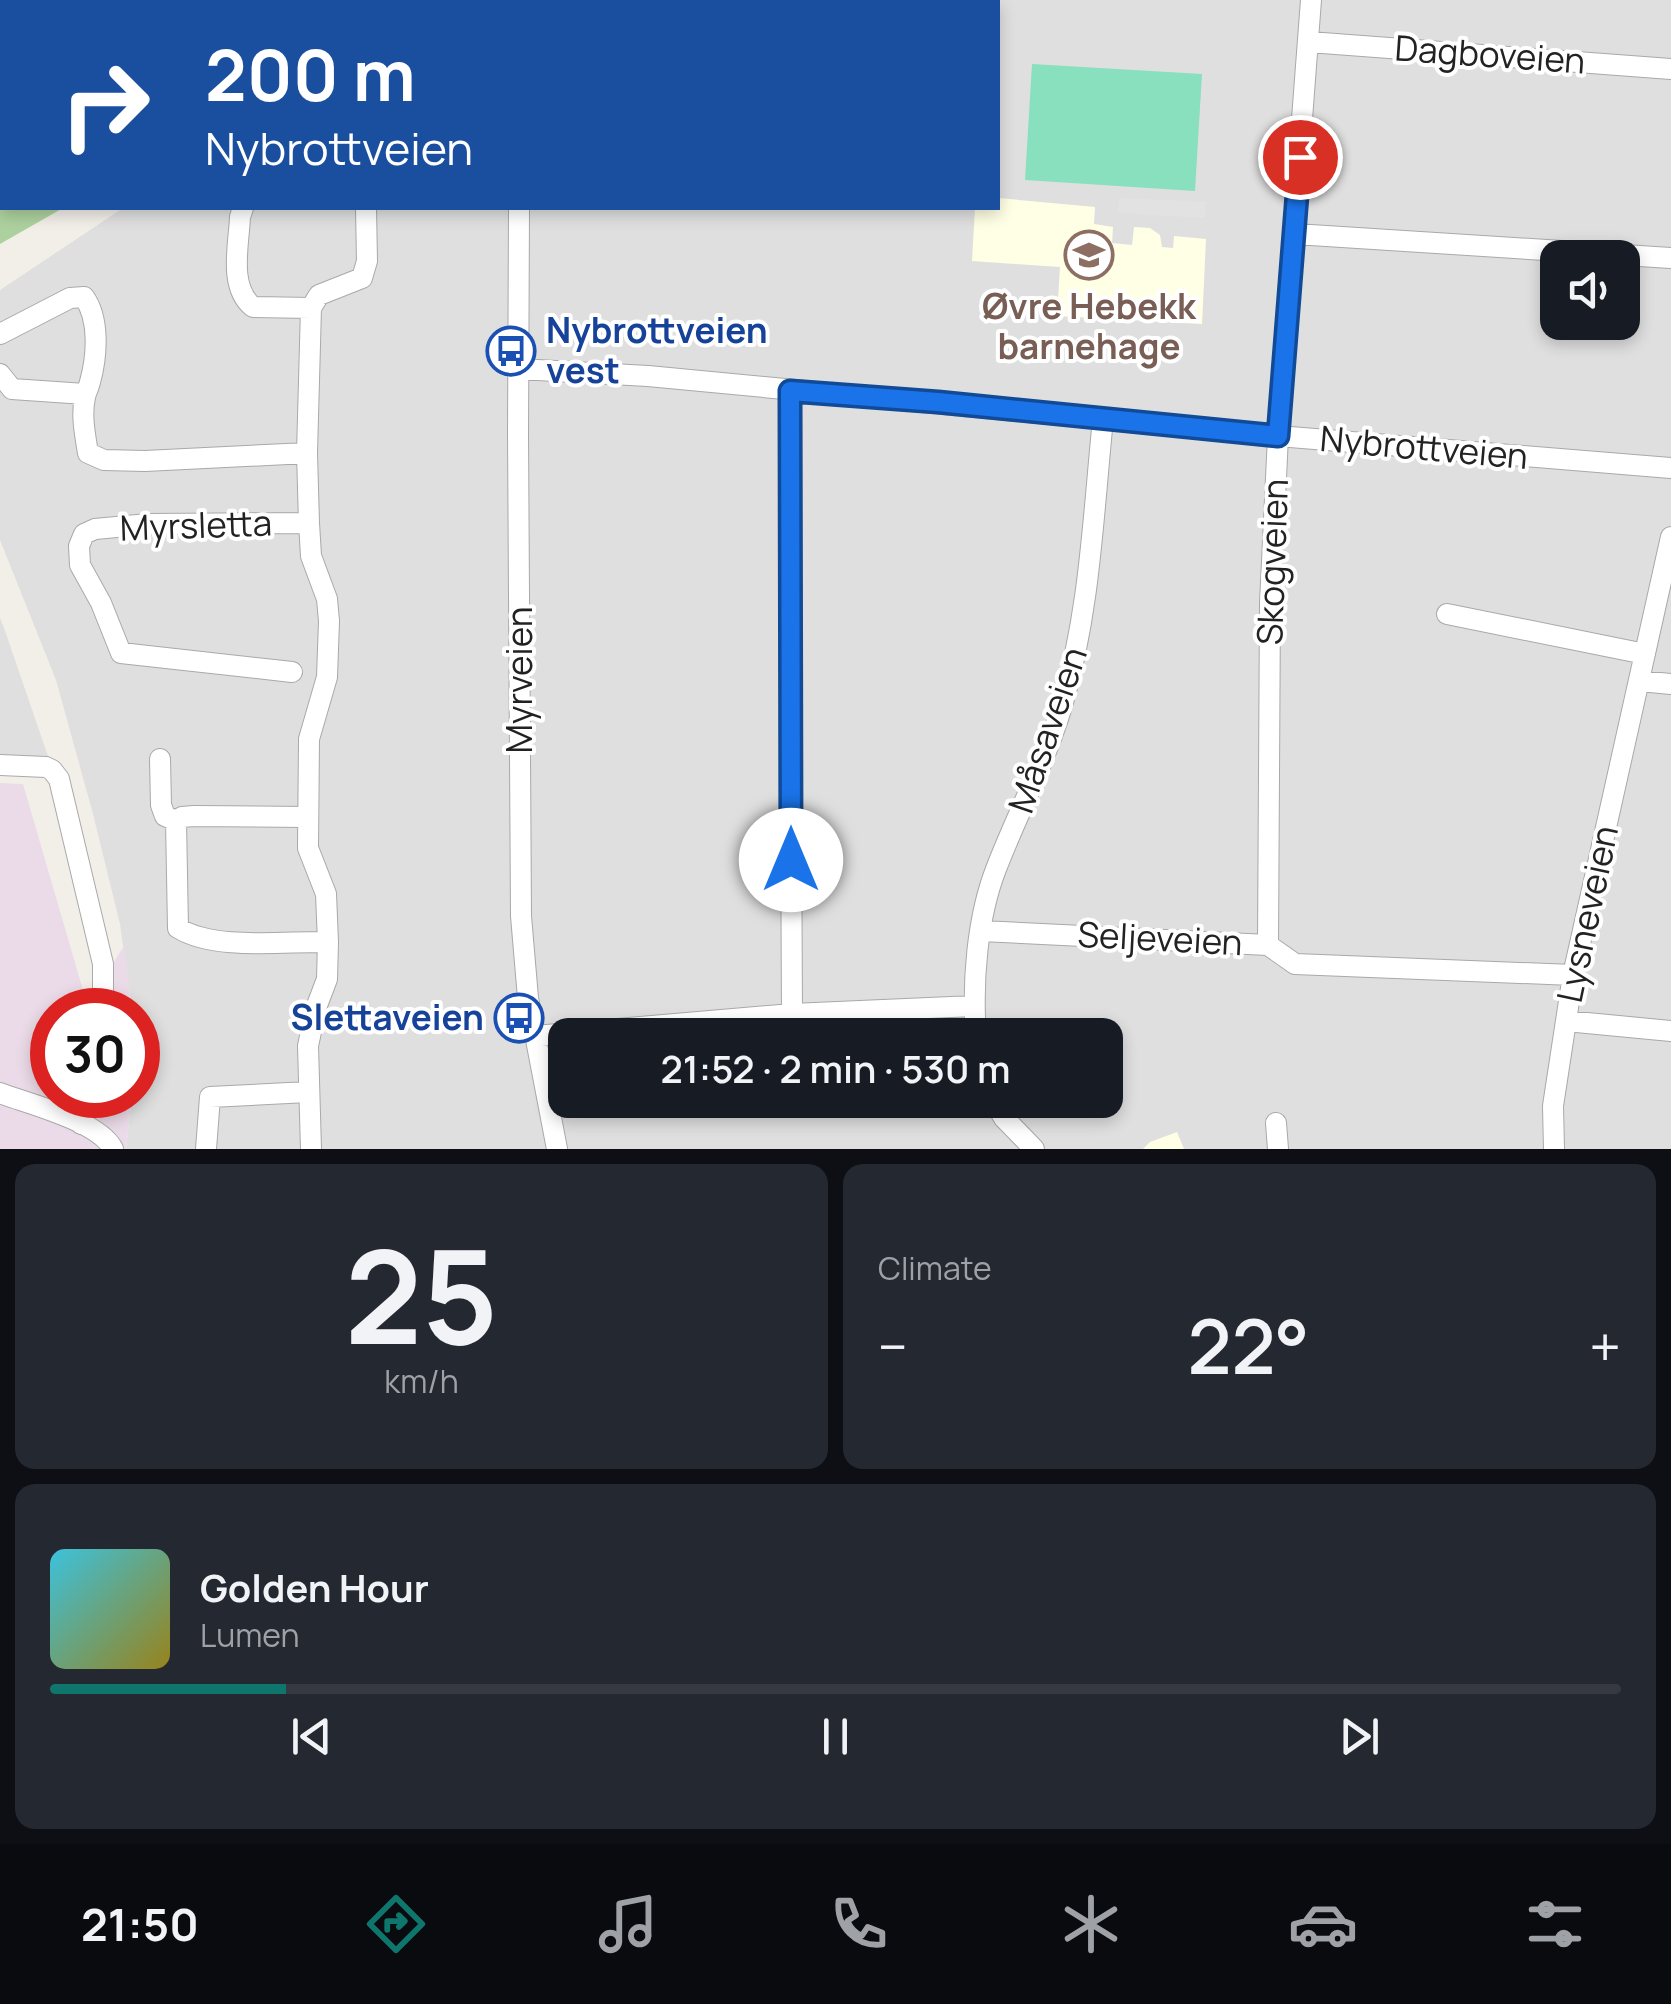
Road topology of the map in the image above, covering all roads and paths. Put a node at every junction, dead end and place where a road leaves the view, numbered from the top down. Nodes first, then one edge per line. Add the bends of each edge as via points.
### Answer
1 (1311, 0) edge
2 (1309, 42) junction
3 (1671, 69) edge
4 (243, 210) edge
5 (366, 210) edge
6 (519, 210) edge
7 (1295, 234) junction
8 (1671, 258) edge
9 (311, 308) junction
10 (0, 334) edge
11 (519, 369) junction
12 (0, 374) edge
13 (790, 391) junction
14 (85, 394) junction
15 (1102, 420) junction
16 (1278, 436) junction
17 (307, 453) junction
18 (1671, 468) edge
19 (308, 523) junction
20 (1671, 537) edge
21 (1447, 614) dead end
22 (1645, 654) junction
23 (292, 672) dead end
24 (1640, 681) junction
25 (1671, 684) edge
26 (160, 758) dead end
27 (0, 765) edge
28 (308, 817) junction
29 (176, 821) junction
30 (981, 931) junction
31 (328, 942) junction
32 (1268, 944) junction
33 (1573, 975) junction
34 (103, 988) edge
35 (974, 1006) junction
36 (792, 1014) junction
37 (975, 1018) edge
38 (1566, 1021) junction
39 (1671, 1030) edge
40 (535, 1036) junction
41 (308, 1092) junction
42 (0, 1093) edge
43 (82, 1118) edge
44 (1004, 1118) edge
45 (81, 1124) junction
46 (1276, 1124) dead end
47 (113, 1149) edge
48 (206, 1149) edge
49 (311, 1149) edge
50 (557, 1149) edge
51 (1034, 1149) edge
52 (1278, 1149) edge
53 (1554, 1149) edge

1 - 2 street, Skogveien
2 - 3 street, Dagboveien
2 - 7 street, Skogveien
4 - 9 street via 237,279 246,301
5 - 9 street via 362,278 320,294
6 - 11 street, Myrveien
7 - 8 street
7 - 16 street, Skogveien
9 - 17 street, Myrsletta
10 - 14 street, Myrsletta via 84,297 94,317 94,362
11 - 13 street, Nybrottveien
11 - 40 street, Myrveien via 520,893
12 - 14 street via 12,389
13 - 15 street, Nybrottveien
13 - 36 street
14 - 17 street, Myrsletta via 88,452 104,460
15 - 16 street, Nybrottveien
15 - 30 street, Måsaveien via 1077,649 1044,758 986,898
16 - 18 street, Nybrottveien
16 - 32 street, Skogveien
17 - 19 street, Myrsletta
19 - 23 street, Myrsletta via 95,529 79,546 80,565 121,652
19 - 28 street, Myrsletta via 329,621 327,677 309,739
20 - 22 street, Lysneveien
21 - 22 street
22 - 24 street, Lysneveien
24 - 25 street
24 - 33 street, Lysneveien
26 - 29 street via 161,805
27 - 34 street via 46,768 59,780
28 - 29 street
28 - 31 street, Myrsletta via 308,848 326,894
29 - 31 street via 178,928 237,942
30 - 32 street, Seljeveien
30 - 35 street, Måsaveien
31 - 41 street, Myrsletta via 327,980 308,1046
32 - 33 street, Seljeveien via 1295,964
33 - 38 street, Lysneveien
35 - 36 street
35 - 37 street, Måsaveien
36 - 40 street
38 - 39 street
38 - 53 street, Lysneveien via 1552,1106
40 - 50 street, Myrveien
41 - 48 street via 210,1097
41 - 49 street, Myrsletta
42 - 45 street
43 - 45 street
44 - 51 street
45 - 47 street
46 - 52 street

